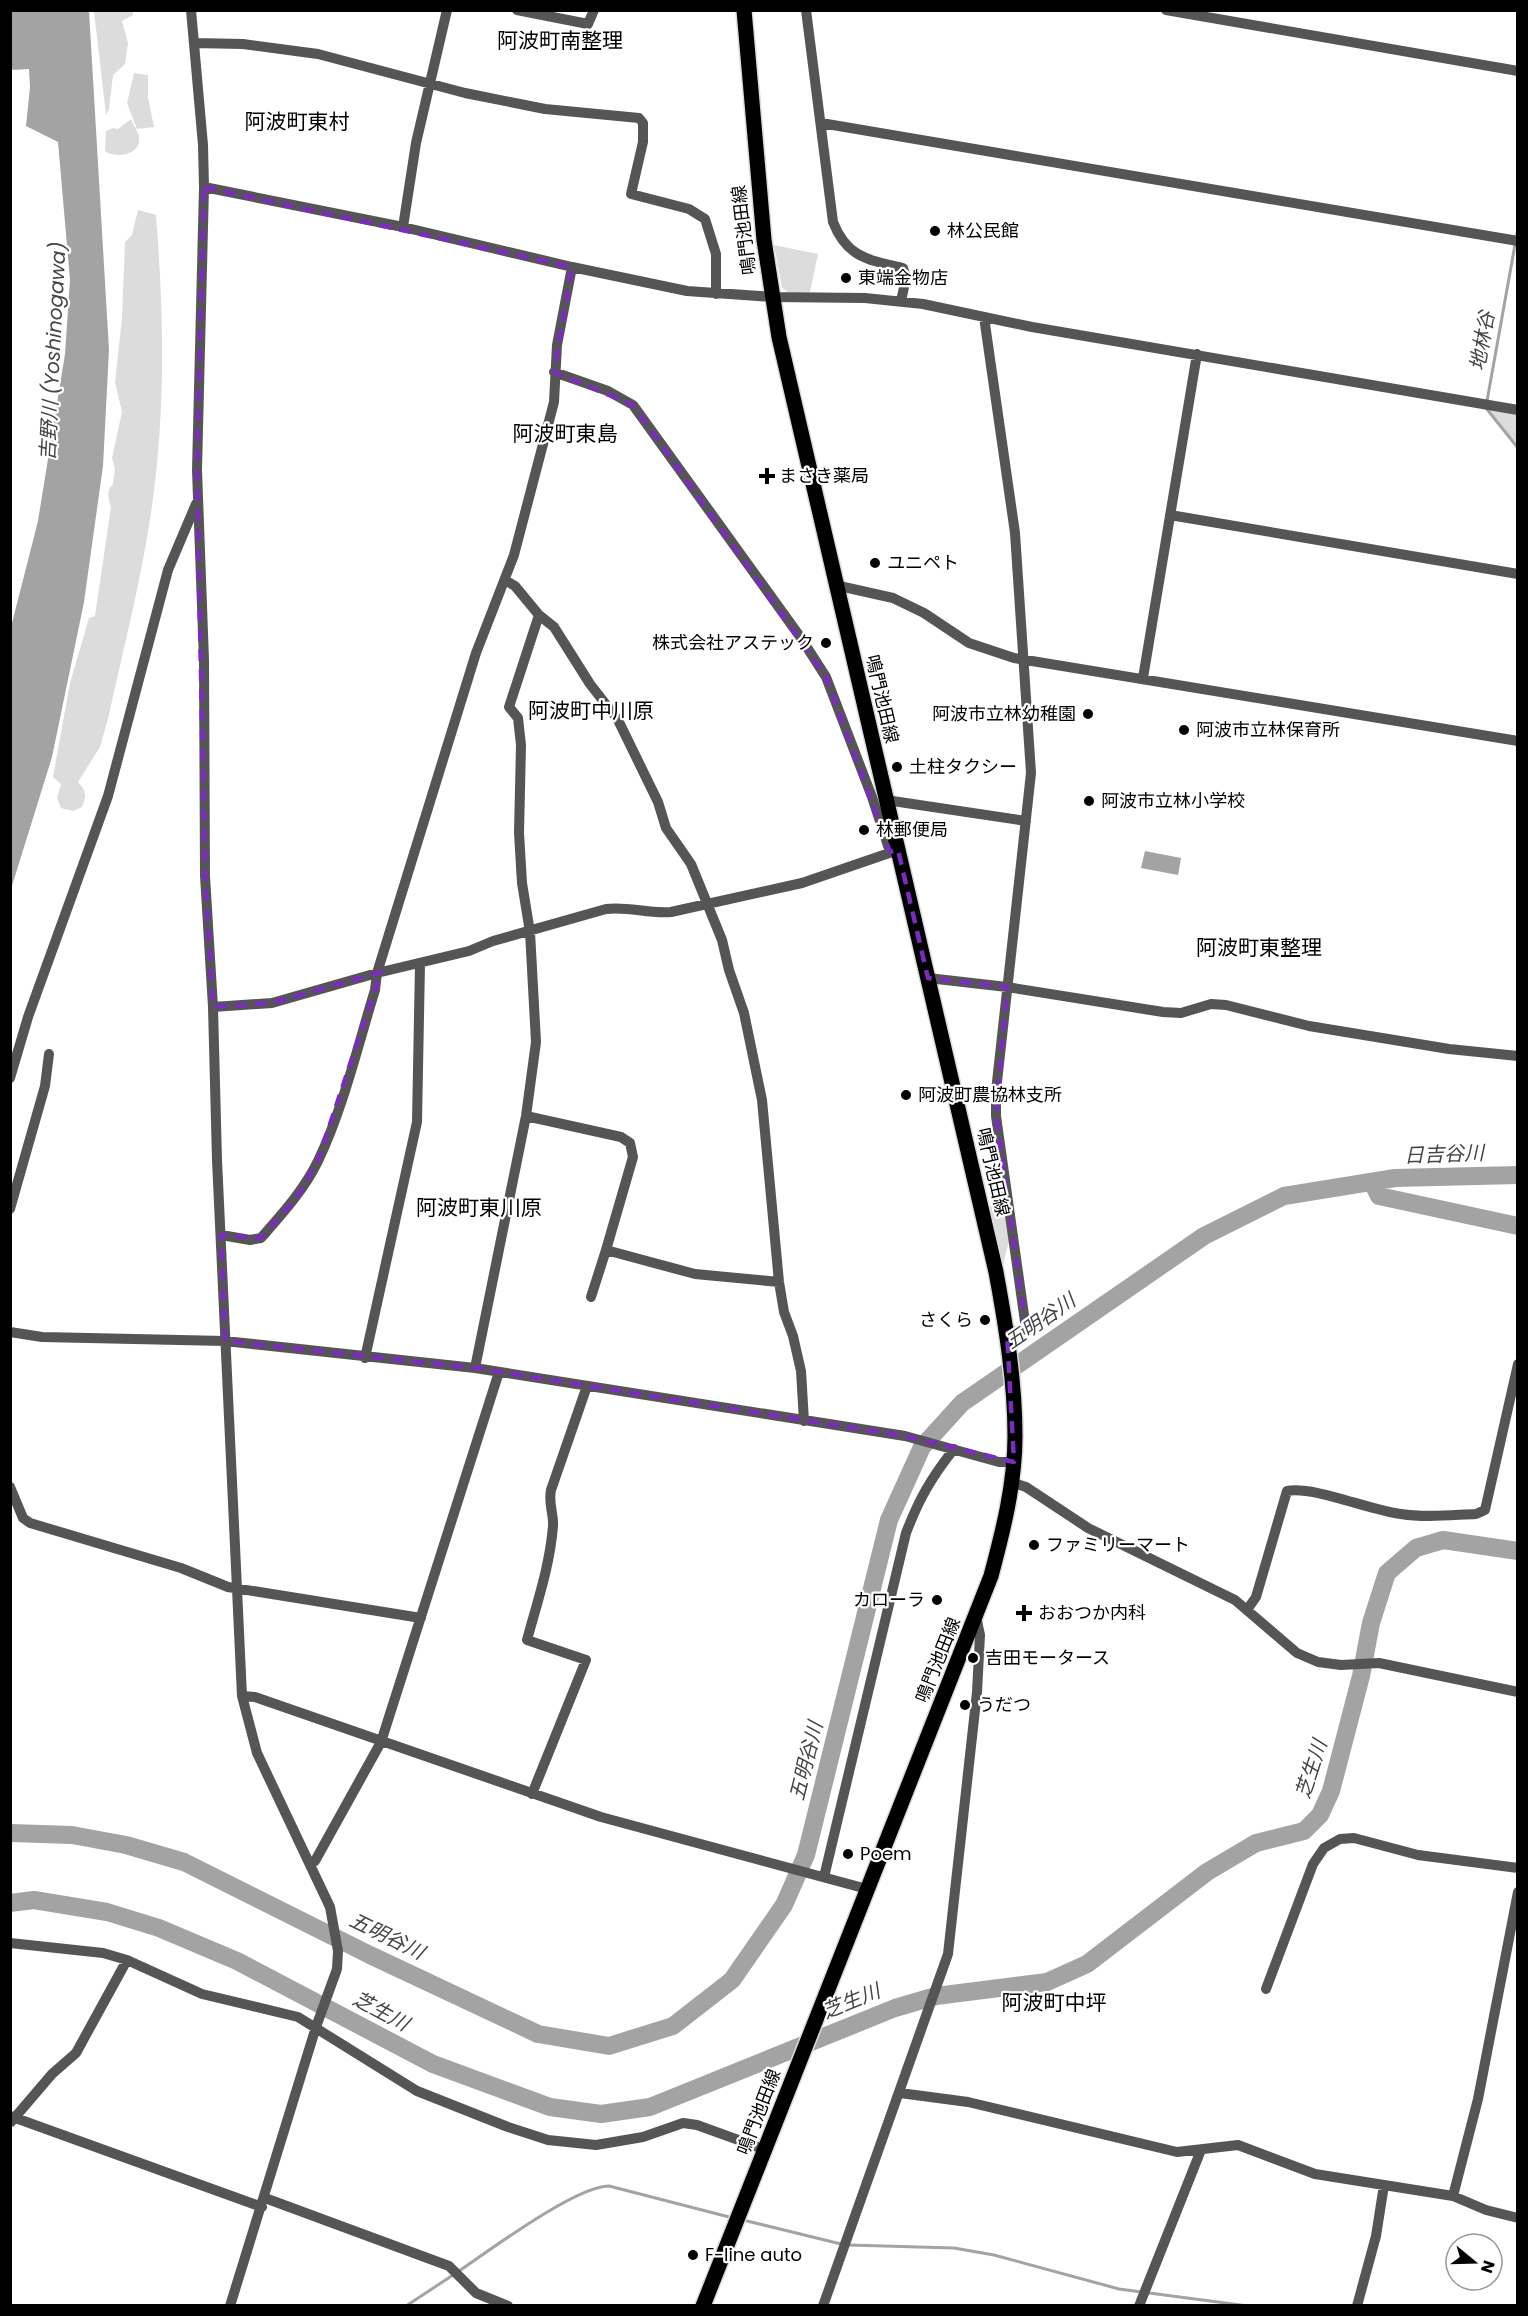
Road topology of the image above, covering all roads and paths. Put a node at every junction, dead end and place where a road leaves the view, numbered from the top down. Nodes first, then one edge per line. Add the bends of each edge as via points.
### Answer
1 (191, 10) edge
2 (447, 10) edge
3 (517, 10) edge
4 (594, 10) edge
5 (744, 10) edge
6 (806, 10) edge
7 (1166, 10) edge
8 (194, 43) junction
9 (1518, 71) edge
10 (429, 86) junction
11 (821, 123) junction
12 (204, 187) junction
13 (403, 227) junction
14 (1516, 241) edge
15 (572, 267) junction
16 (716, 294) junction
17 (772, 297) junction
18 (901, 301) junction
19 (984, 317) junction
20 (1197, 354) junction
21 (554, 372) junction
22 (1518, 410) edge
23 (197, 501) junction
24 (1170, 515) junction
25 (1518, 574) edge
26 (506, 580) junction
27 (835, 585) junction
28 (539, 615) junction
29 (1025, 659) junction
30 (1143, 678) junction
31 (1518, 741) edge
32 (886, 800) junction
33 (1026, 821) junction
34 (894, 851) junction
35 (706, 904) junction
36 (530, 932) junction
37 (420, 964) junction
38 (377, 973) junction
39 (927, 978) junction
40 (1007, 987) junction
41 (213, 1007) junction
42 (49, 1054) dead end
43 (1518, 1056) edge
44 (10, 1078) edge
45 (526, 1116) junction
46 (10, 1209) edge
47 (221, 1234) junction
48 (606, 1250) junction
49 (779, 1282) junction
50 (591, 1297) dead end
51 (10, 1332) edge
52 (1008, 1340) junction
53 (225, 1341) junction
54 (365, 1358) junction
55 (1518, 1364) edge
56 (475, 1368) junction
57 (500, 1372) junction
58 (587, 1386) junction
59 (804, 1421) junction
60 (951, 1448) junction
61 (1014, 1462) junction
62 (1011, 1482) junction
63 (10, 1487) edge
64 (237, 1588) junction
65 (1247, 1610) junction
66 (976, 1616) junction
67 (421, 1618) junction
68 (1518, 1692) edge
69 (242, 1696) junction
70 (381, 1742) junction
71 (532, 1794) junction
72 (310, 1864) junction
73 (1518, 1869) edge
74 (822, 1876) junction
75 (867, 1889) junction
76 (1518, 1892) edge
77 (10, 1943) edge
78 (127, 1960) junction
79 (1266, 1989) dead end
80 (318, 2021) junction
81 (900, 2093) junction
82 (12, 2119) edge
83 (765, 2150) junction
84 (1201, 2150) junction
85 (1384, 2185) junction
86 (1453, 2196) junction
87 (263, 2202) junction
88 (1518, 2218) edge
89 (1142, 2298) edge
90 (230, 2306) edge
91 (508, 2306) edge
92 (703, 2306) edge
93 (823, 2306) edge
94 (1357, 2306) edge

1 - 8 street
2 - 10 street
3 - 4 street via 588,24
5 - 17 main road, 鳴門池田線
6 - 11 street
7 - 9 street
8 - 10 street via 243,44 318,54
8 - 12 street
10 - 13 street
10 - 16 street via 545,109 639,118 643,123 643,142 631,194 689,209 705,219 716,254
11 - 14 street
11 - 18 street via 834,222 840,239 865,259 903,268 906,278
12 - 13 street
12 - 23 street
13 - 15 street
15 - 16 street
15 - 21 street
16 - 17 street
17 - 18 street
17 - 27 main road, 鳴門池田線
18 - 19 street
19 - 20 street
19 - 29 street via 1015,533
20 - 22 street
20 - 24 street
21 - 26 street via 554,402 546,437
21 - 34 street via 608,390 633,405 801,638 830,688
23 - 41 street via 204,660 205,876
23 - 44 street via 168,570 108,796 28,1017
24 - 25 street
24 - 30 street
26 - 28 street
26 - 38 street via 476,653
27 - 29 street via 893,598 924,613 969,644
27 - 32 main road, 鳴門池田線
28 - 35 street via 554,627 618,720 658,802 666,828 691,864
28 - 36 street via 509,707 518,718 521,745 520,843
29 - 30 street
29 - 33 street via 1031,773
30 - 31 street
32 - 33 street
32 - 34 main road, 鳴門池田線
33 - 40 street
34 - 35 street via 802,883
34 - 39 main road, 鳴門池田線
35 - 36 street via 650,914 625,907 606,909
35 - 49 street via 722,940 756,1064
36 - 37 street
36 - 45 street via 536,1042
37 - 38 street
37 - 54 street via 417,1122
38 - 41 street via 272,1003
38 - 47 street via 337,1110 308,1179 261,1238 250,1240
39 - 40 street
39 - 52 main road, 鳴門池田線 via 996,1272
40 - 43 street via 1163,1012 1226,1005 1309,1026
40 - 52 street via 996,1116 1026,1329
41 - 47 street
42 - 46 street via 45,1086
45 - 48 street via 621,1137 630,1143 633,1157
45 - 56 street
47 - 53 street
48 - 49 street via 695,1274
48 - 50 street
49 - 59 street via 783,1312 801,1371
51 - 53 street via 42,1337
52 - 61 main road, 鳴門池田線 via 1016,1436
53 - 54 street
53 - 64 street
54 - 56 street
55 - 65 street via 1485,1510 1476,1514 1403,1515 1300,1489 1287,1491 1256,1598
56 - 57 street
57 - 58 street
57 - 67 street
58 - 59 street
58 - 71 street via 551,1490 548,1505 552,1536 527,1640 586,1660
59 - 60 street
60 - 61 street via 999,1462
60 - 74 street via 919,1497 906,1533
61 - 62 main road, 鳴門池田線
62 - 65 street via 1026,1487 1088,1528 1212,1587
62 - 66 main road, 鳴門池田線 via 991,1576
63 - 64 street via 23,1518 30,1523
64 - 67 street
64 - 69 street
65 - 68 street via 1297,1653 1318,1662 1379,1663
66 - 75 main road, 鳴門池田線
66 - 81 street via 980,1635 977,1692 948,1954
67 - 70 street
69 - 70 street via 255,1697
69 - 72 street via 257,1753
70 - 71 street
70 - 72 street
71 - 74 street via 601,1817
72 - 80 street via 332,1916 338,1952
73 - 79 street via 1418,1855 1354,1838 1340,1839 1324,1848 1313,1864
74 - 75 street
75 - 83 main road, 鳴門池田線
76 - 86 street via 1478,2099
77 - 78 street via 103,1953
78 - 80 street via 202,1994
78 - 82 street via 76,2054 52,2074
80 - 83 street via 346,2049 417,2091 548,2140 596,2145 644,2137 683,2123
80 - 87 street
81 - 84 street via 968,2102 1177,2152
81 - 93 street
82 - 87 street
83 - 92 main road, 鳴門池田線
84 - 85 street via 1238,2145 1315,2174
84 - 89 street
85 - 86 street
85 - 94 street via 1376,2236
86 - 88 street
87 - 90 street
87 - 91 street via 377,2238 456,2272 476,2293

